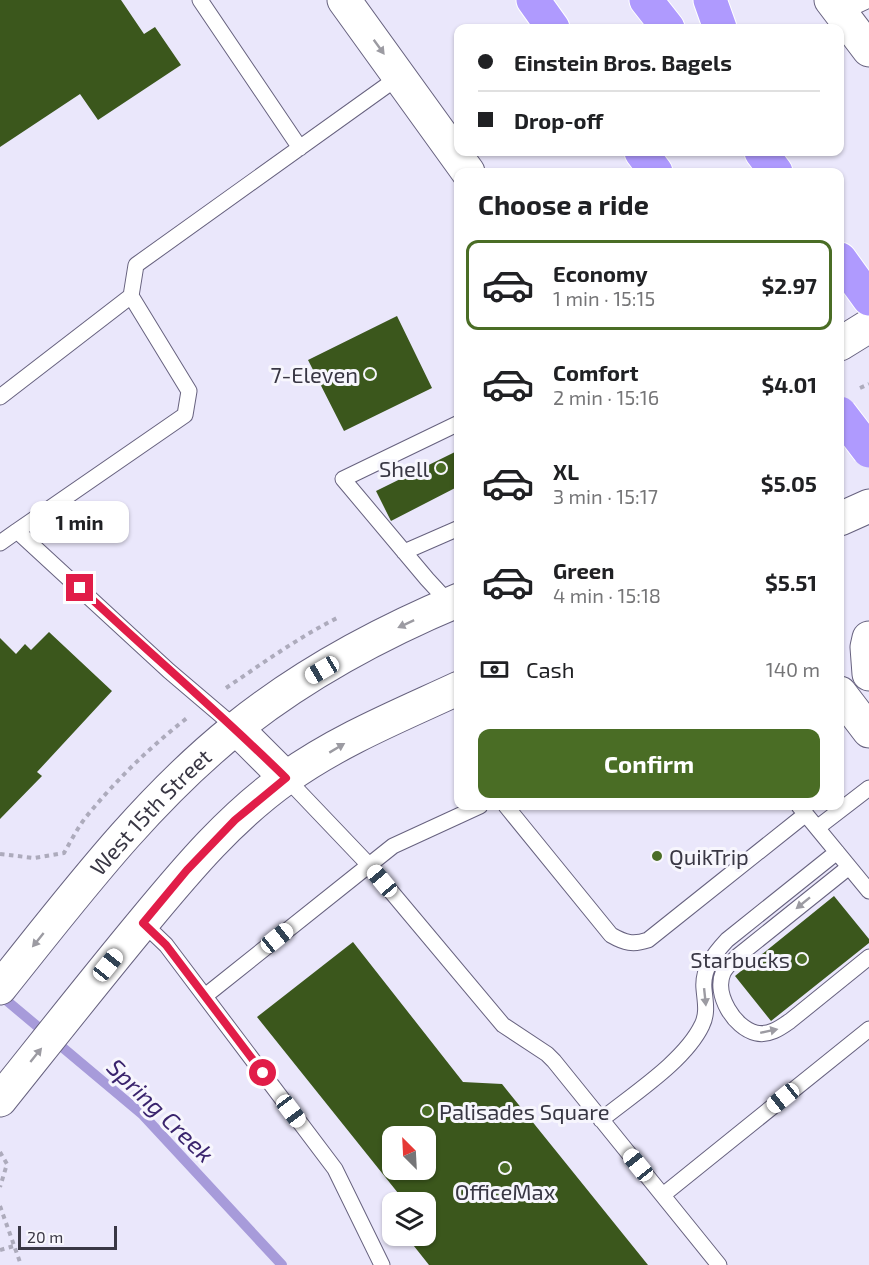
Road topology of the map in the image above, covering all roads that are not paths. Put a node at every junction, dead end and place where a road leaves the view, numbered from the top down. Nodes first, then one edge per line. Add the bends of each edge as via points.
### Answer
1 (200, 0) edge
2 (345, 0) edge
3 (533, 0) edge
4 (646, 0) edge
5 (710, 0) edge
6 (847, 4) edge
7 (550, 24) edge
8 (665, 24) edge
9 (719, 24) edge
10 (869, 50) edge
11 (400, 76) junction
12 (300, 148) junction
13 (454, 152) edge
14 (844, 265) edge
15 (131, 296) junction
16 (869, 299) edge
17 (869, 326) edge
18 (844, 342) edge
19 (0, 397) edge
20 (844, 418) edge
21 (454, 425) edge
22 (869, 426) edge
23 (844, 436) edge
24 (869, 451) edge
25 (869, 506) edge
26 (844, 517) edge
27 (454, 530) edge
28 (17, 531) junction
29 (0, 543) edge
30 (404, 552) junction
31 (454, 601) edge
32 (454, 602) edge
33 (869, 638) edge
34 (869, 674) edge
35 (454, 690) edge
36 (844, 698) edge
37 (236, 728) junction
38 (869, 731) edge
39 (286, 778) junction
40 (869, 788) edge
41 (844, 808) edge
42 (471, 810) edge
43 (509, 810) edge
44 (803, 810) edge
45 (841, 810) edge
46 (818, 828) junction
47 (837, 852) junction
48 (368, 864) junction
49 (849, 867) junction
50 (869, 891) edge
51 (143, 923) junction
52 (869, 957) edge
53 (0, 987) edge
54 (205, 996) junction
55 (869, 1029) edge
56 (0, 1100) edge
57 (602, 1120) junction
58 (663, 1195) junction
59 (382, 1265) edge
60 (719, 1265) edge

1 - 12 lane
2 -> 11 main road
3 - 7 highway
4 - 8 highway
5 - 9 highway
6 - 10 main road
11 - 12 lane
11 - 13 main road
12 - 15 lane via 136,265
14 - 16 highway
15 - 19 lane
15 - 28 lane via 189,391 185,414
17 - 18 main road
20 - 24 highway, bridge
21 - 30 lane via 343,479
22 - 23 main road
25 - 26 main road
27 - 30 lane
28 - 29 lane
28 - 37 lane
30 - 31 lane
32 -> 37 main road, West 15th Street via 383,635 301,681
33 - 34 main road
39 -> 35 main road via 353,738
36 - 38 main road
37 - 39 main road
37 -> 53 main road, West 15th Street via 131,829
39 - 48 lane
39 - 51 main road via 235,820
40 - 41 lane
42 - 48 lane via 393,846
43 - 44 lane via 611,935 635,944 648,940
44 - 46 lane
45 - 46 lane
46 - 47 lane
47 - 49 lane
47 -> 57 lane via 715,953 703,986 704,1023 693,1041
48 - 54 lane
48 - 57 lane via 503,1025 547,1054
49 - 50 lane
49 -> 52 lane via 727,966 721,987 727,1007 738,1022 756,1033 766,1033 790,1021
51 - 54 lane via 166,945
56 -> 51 main road
54 - 59 lane via 335,1169
55 - 58 lane
57 - 58 lane
58 - 60 lane

